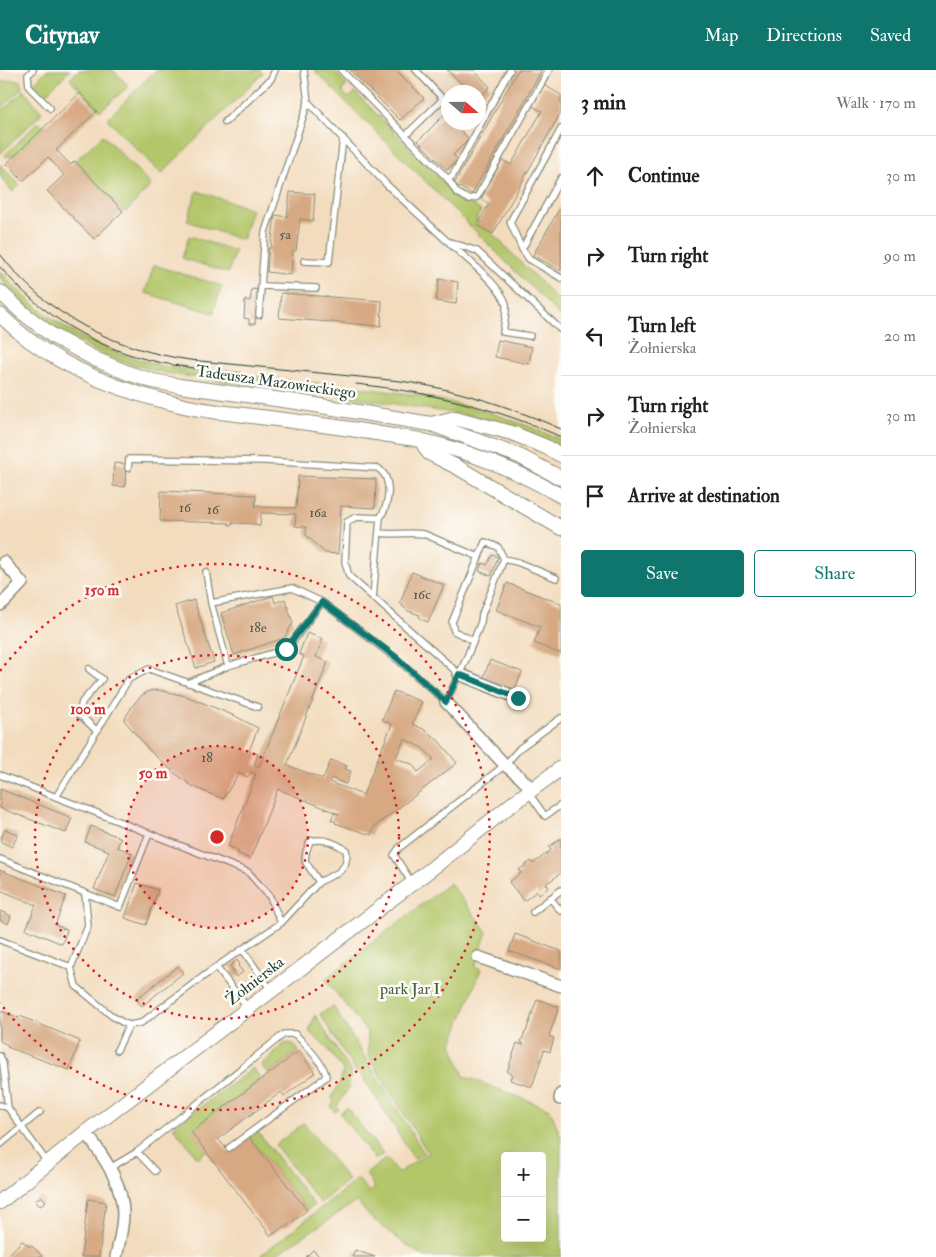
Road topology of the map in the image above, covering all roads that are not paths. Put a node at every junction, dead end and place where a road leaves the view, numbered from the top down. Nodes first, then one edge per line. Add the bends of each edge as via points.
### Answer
1 (33, 70) edge
2 (275, 70) edge
3 (304, 70) edge
4 (341, 70) edge
5 (416, 70) edge
6 (510, 70) edge
7 (549, 70) edge
8 (441, 93) edge
9 (308, 102) junction
10 (441, 103) edge
11 (50, 108) dead end
12 (486, 112) edge
13 (225, 122) dead end
14 (561, 129) edge
15 (476, 130) edge
16 (406, 135) junction
17 (343, 138) junction
18 (561, 178) edge
19 (448, 179) junction
20 (447, 242) junction
21 (522, 249) junction
22 (304, 261) dead end
23 (561, 278) edge
24 (262, 286) junction
25 (316, 288) dead end
26 (0, 292) edge
27 (0, 315) edge
28 (259, 315) dead end
29 (561, 330) edge
30 (530, 336) dead end
31 (430, 424) junction
32 (421, 440) junction
33 (561, 455) edge
34 (128, 468) dead end
35 (561, 478) edge
36 (561, 496) edge
37 (380, 518) junction
38 (561, 528) edge
39 (379, 533) junction
40 (479, 557) junction
41 (504, 559) junction
42 (4, 562) dead end
43 (206, 572) dead end
44 (556, 578) dead end
45 (373, 598) junction
46 (322, 602) junction
47 (210, 603) junction
48 (0, 604) edge
49 (473, 642) junction
50 (228, 666) junction
51 (89, 669) dead end
52 (459, 674) junction
53 (188, 683) junction
54 (518, 698) dead end
55 (446, 702) junction
56 (258, 707) dead end
57 (561, 718) edge
58 (97, 731) junction
59 (505, 765) junction
60 (561, 768) edge
61 (0, 775) edge
62 (530, 791) junction
63 (56, 797) junction
64 (561, 805) edge
65 (149, 834) junction
66 (0, 859) edge
67 (319, 882) junction
68 (412, 883) junction
69 (561, 890) edge
70 (85, 893) junction
71 (550, 898) junction
72 (561, 911) edge
73 (533, 912) dead end
74 (281, 923) junction
75 (0, 940) edge
76 (242, 949) junction
77 (478, 957) dead end
78 (71, 967) junction
79 (216, 967) junction
80 (561, 986) edge
81 (272, 990) junction
82 (248, 1008) junction
83 (129, 1025) junction
84 (117, 1050) dead end
85 (0, 1056) edge
86 (561, 1094) edge
87 (561, 1099) edge
88 (0, 1105) edge
89 (8, 1108) junction
90 (40, 1112) dead end
91 (22, 1127) junction
92 (86, 1132) junction
93 (0, 1145) edge
94 (229, 1148) dead end
95 (137, 1152) junction
96 (48, 1163) junction
97 (110, 1168) junction
98 (155, 1171) dead end
99 (0, 1202) edge
100 (116, 1257) edge

1 - 11 lane via 28,75 29,87
2 - 13 lane via 271,78
3 - 9 lane
4 - 16 lane
5 - 8 lane
6 - 12 lane
7 - 19 lane via 476,196 468,199 457,193
9 - 17 lane
9 - 24 lane via 265,232
10 - 16 lane
14 - 21 lane via 510,222
15 - 19 lane
16 - 19 lane
17 - 20 lane
17 - 22 lane via 329,262
18 - 21 lane
20 - 29 lane via 477,251
20 - 30 lane via 501,293 506,306 502,332
21 - 23 lane via 529,259
24 - 25 lane
24 - 28 lane
26 - 31 street, Tadeusza Mazowieckiego via 53,336 95,359 153,381
27 - 32 street via 28,339 64,362 140,394 191,407
31 - 33 street via 456,418 512,433
31 - 35 street, Tadeusza Mazowieckiego via 518,456
32 - 36 street via 496,465
32 - 38 street via 429,453
34 - 37 lane via 129,459 265,461 378,468 386,476 388,485 386,509
37 - 39 lane
37 - 45 lane via 356,516 347,522 345,562 349,576
39 - 40 lane via 424,534
39 - 45 lane
40 - 41 lane via 485,542 498,547
40 - 49 lane via 452,622 454,630
41 - 44 lane
41 - 49 lane
42 - 48 street via 22,583
43 - 47 lane
45 - 52 lane
46 - 47 lane via 292,588
46 - 50 lane via 286,649
46 - 55 lane via 397,658
47 - 50 lane
49 - 52 lane
50 - 53 lane
51 - 58 lane via 102,679 82,702 79,714
52 - 54 street
52 - 55 lane
53 - 56 lane
53 - 58 lane via 149,669 129,678
55 - 59 street
57 - 59 lane via 520,748
58 - 63 lane
59 - 62 street
59 - 68 lane via 399,848 394,855
60 - 62 street, Żołnierska
61 - 63 lane
62 - 64 lane via 545,816
62 - 68 street, Żołnierska
63 - 65 lane
65 - 70 lane via 120,907
65 - 74 lane via 248,872 270,897
66 - 70 lane
67 - 67 lane via 339,872 348,855 339,845 319,839 310,841 305,861
67 - 74 lane
68 - 81 street, Żołnierska
69 - 71 lane
70 - 78 lane via 88,926
71 - 72 lane
71 - 73 lane
74 - 76 lane
75 - 78 lane
76 - 79 lane
76 - 81 lane
77 - 80 street
78 - 83 lane via 76,986 112,1016
79 - 82 lane
79 - 83 lane via 141,1023
81 - 82 street, Żołnierska
82 - 92 street, Żołnierska
83 - 84 lane
85 - 89 lane
86 - 87 street
88 - 89 lane
89 - 91 lane
90 - 91 lane
91 - 93 lane
91 - 96 lane
92 - 96 street, Żołnierska
92 - 97 street
94 - 95 lane via 326,1078 326,1071 295,1034 284,1034
95 - 97 lane
95 - 98 lane
96 - 99 street, Żołnierska
97 - 100 street via 118,1185 123,1213

